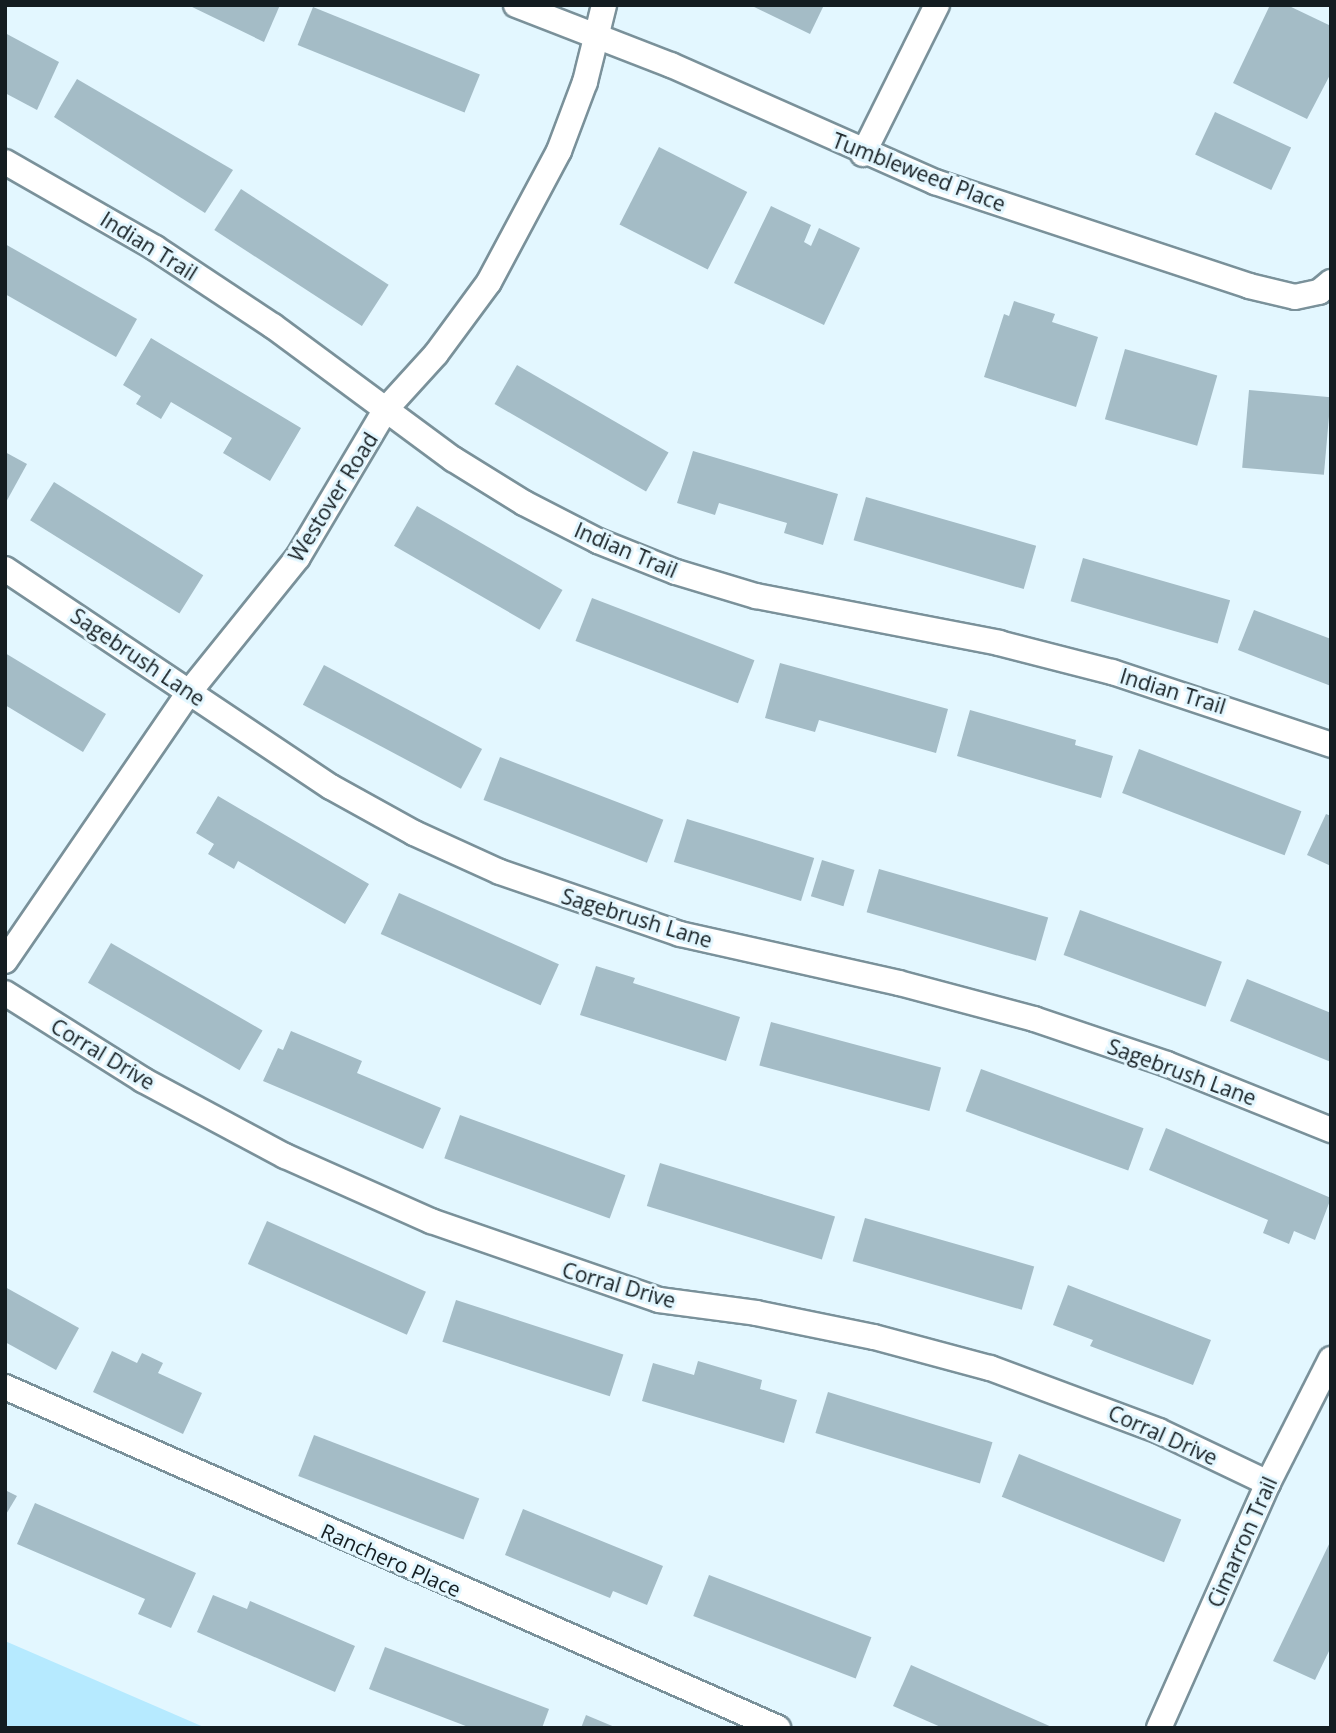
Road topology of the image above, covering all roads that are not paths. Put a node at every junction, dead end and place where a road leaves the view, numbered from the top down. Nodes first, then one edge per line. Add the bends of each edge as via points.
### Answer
1 (516, 5) edge
2 (604, 5) edge
3 (937, 5) edge
4 (599, 36) junction
5 (863, 154) junction
6 (5, 162) edge
7 (1331, 282) edge
8 (386, 409) junction
9 (5, 569) edge
10 (190, 691) junction
11 (1331, 745) edge
12 (5, 961) edge
13 (5, 993) edge
14 (1331, 1130) edge
15 (1331, 1359) edge
16 (5, 1387) edge
17 (1268, 1483) junction
18 (778, 1728) edge
19 (1159, 1728) edge

1 - 4 street, Tumbleweed Place
2 - 4 street, Westover Road
3 - 5 street
4 - 5 street, Tumbleweed Place
4 - 8 street, Westover Road via 559,151 527,218 436,354
5 - 7 street, Tumbleweed Place via 1249,286 1295,297 1319,292
6 - 8 street, Indian Trail via 155,248
8 - 10 street, Westover Road via 298,557
8 - 11 street, Indian Trail via 453,459 524,503 598,541 676,572 755,596 999,643 1112,672
9 - 10 street, Sagebrush Lane
10 - 12 street, Westover Road
10 - 14 street, Sagebrush Lane via 331,787 414,833 500,872 680,934 898,982 1034,1019 1167,1064
13 - 17 street, Corral Drive via 202,1112 285,1156 431,1221 659,1300 861,1334 990,1368 1159,1431
15 - 17 street, Cimarron Trail
16 - 18 street, Ranchero Place
17 - 19 street, Cimarron Trail

